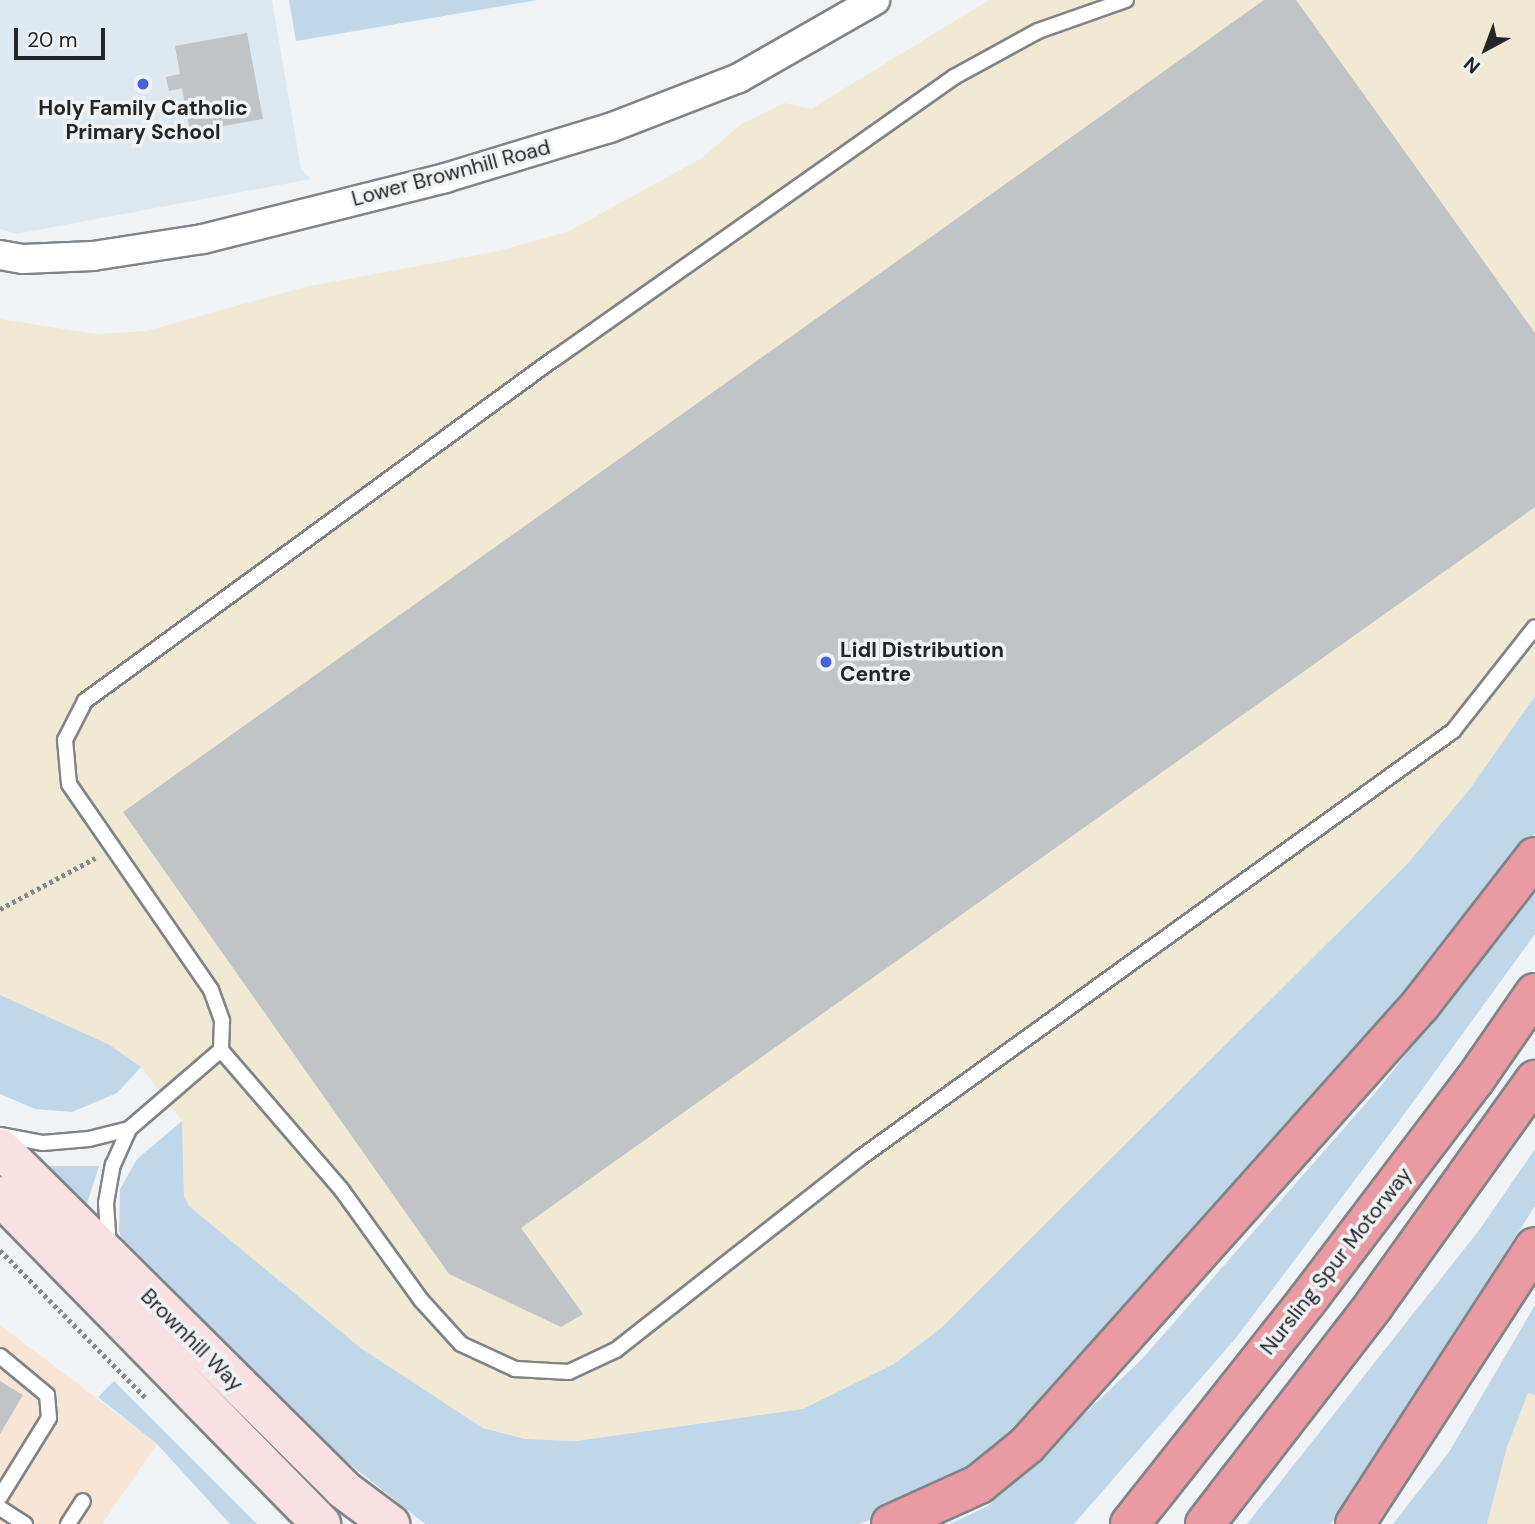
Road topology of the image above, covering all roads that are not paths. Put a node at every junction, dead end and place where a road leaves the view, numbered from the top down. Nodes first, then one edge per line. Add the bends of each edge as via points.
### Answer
1 (875, 0) edge
2 (1126, 0) edge
3 (0, 255) edge
4 (1535, 628) edge
5 (1535, 857) edge
6 (1535, 993) edge
7 (221, 1050) junction
8 (1535, 1080) edge
9 (129, 1129) junction
10 (0, 1135) edge
11 (0, 1148) edge
12 (0, 1196) edge
13 (1535, 1247) edge
14 (110, 1259) junction
15 (0, 1356) edge
16 (0, 1497) edge
17 (83, 1502) dead end
18 (0, 1508) edge
19 (25, 1524) edge
20 (68, 1524) edge
21 (321, 1524) edge
22 (390, 1524) edge
23 (891, 1524) edge
24 (1130, 1524) edge
25 (1205, 1524) edge
26 (1355, 1524) edge

1 - 3 street, Lower Brownhill Road via 739,78 610,128 445,178 203,239 93,256 23,259
2 - 7 lane via 1038,31 954,77 555,358 85,701 65,740 69,784 211,990 222,1021
4 - 7 lane via 1453,731 860,1158 616,1350 569,1372 514,1369 461,1344 421,1300 341,1189
5 - 23 highway via 1421,1003 1027,1446 979,1484
6 - 24 highway, Nursling Spur Motorway via 1306,1302
7 - 9 lane
8 - 25 highway via 1374,1305
9 - 10 lane via 43,1143
9 - 14 lane via 113,1165 106,1203
11 - 14 street, Brownhill Way
12 - 21 street, Brownhill Way
13 - 26 highway
14 - 22 street, Brownhill Way via 343,1489
15 - 16 lane via 47,1395 49,1418
17 - 20 lane
18 - 19 lane

